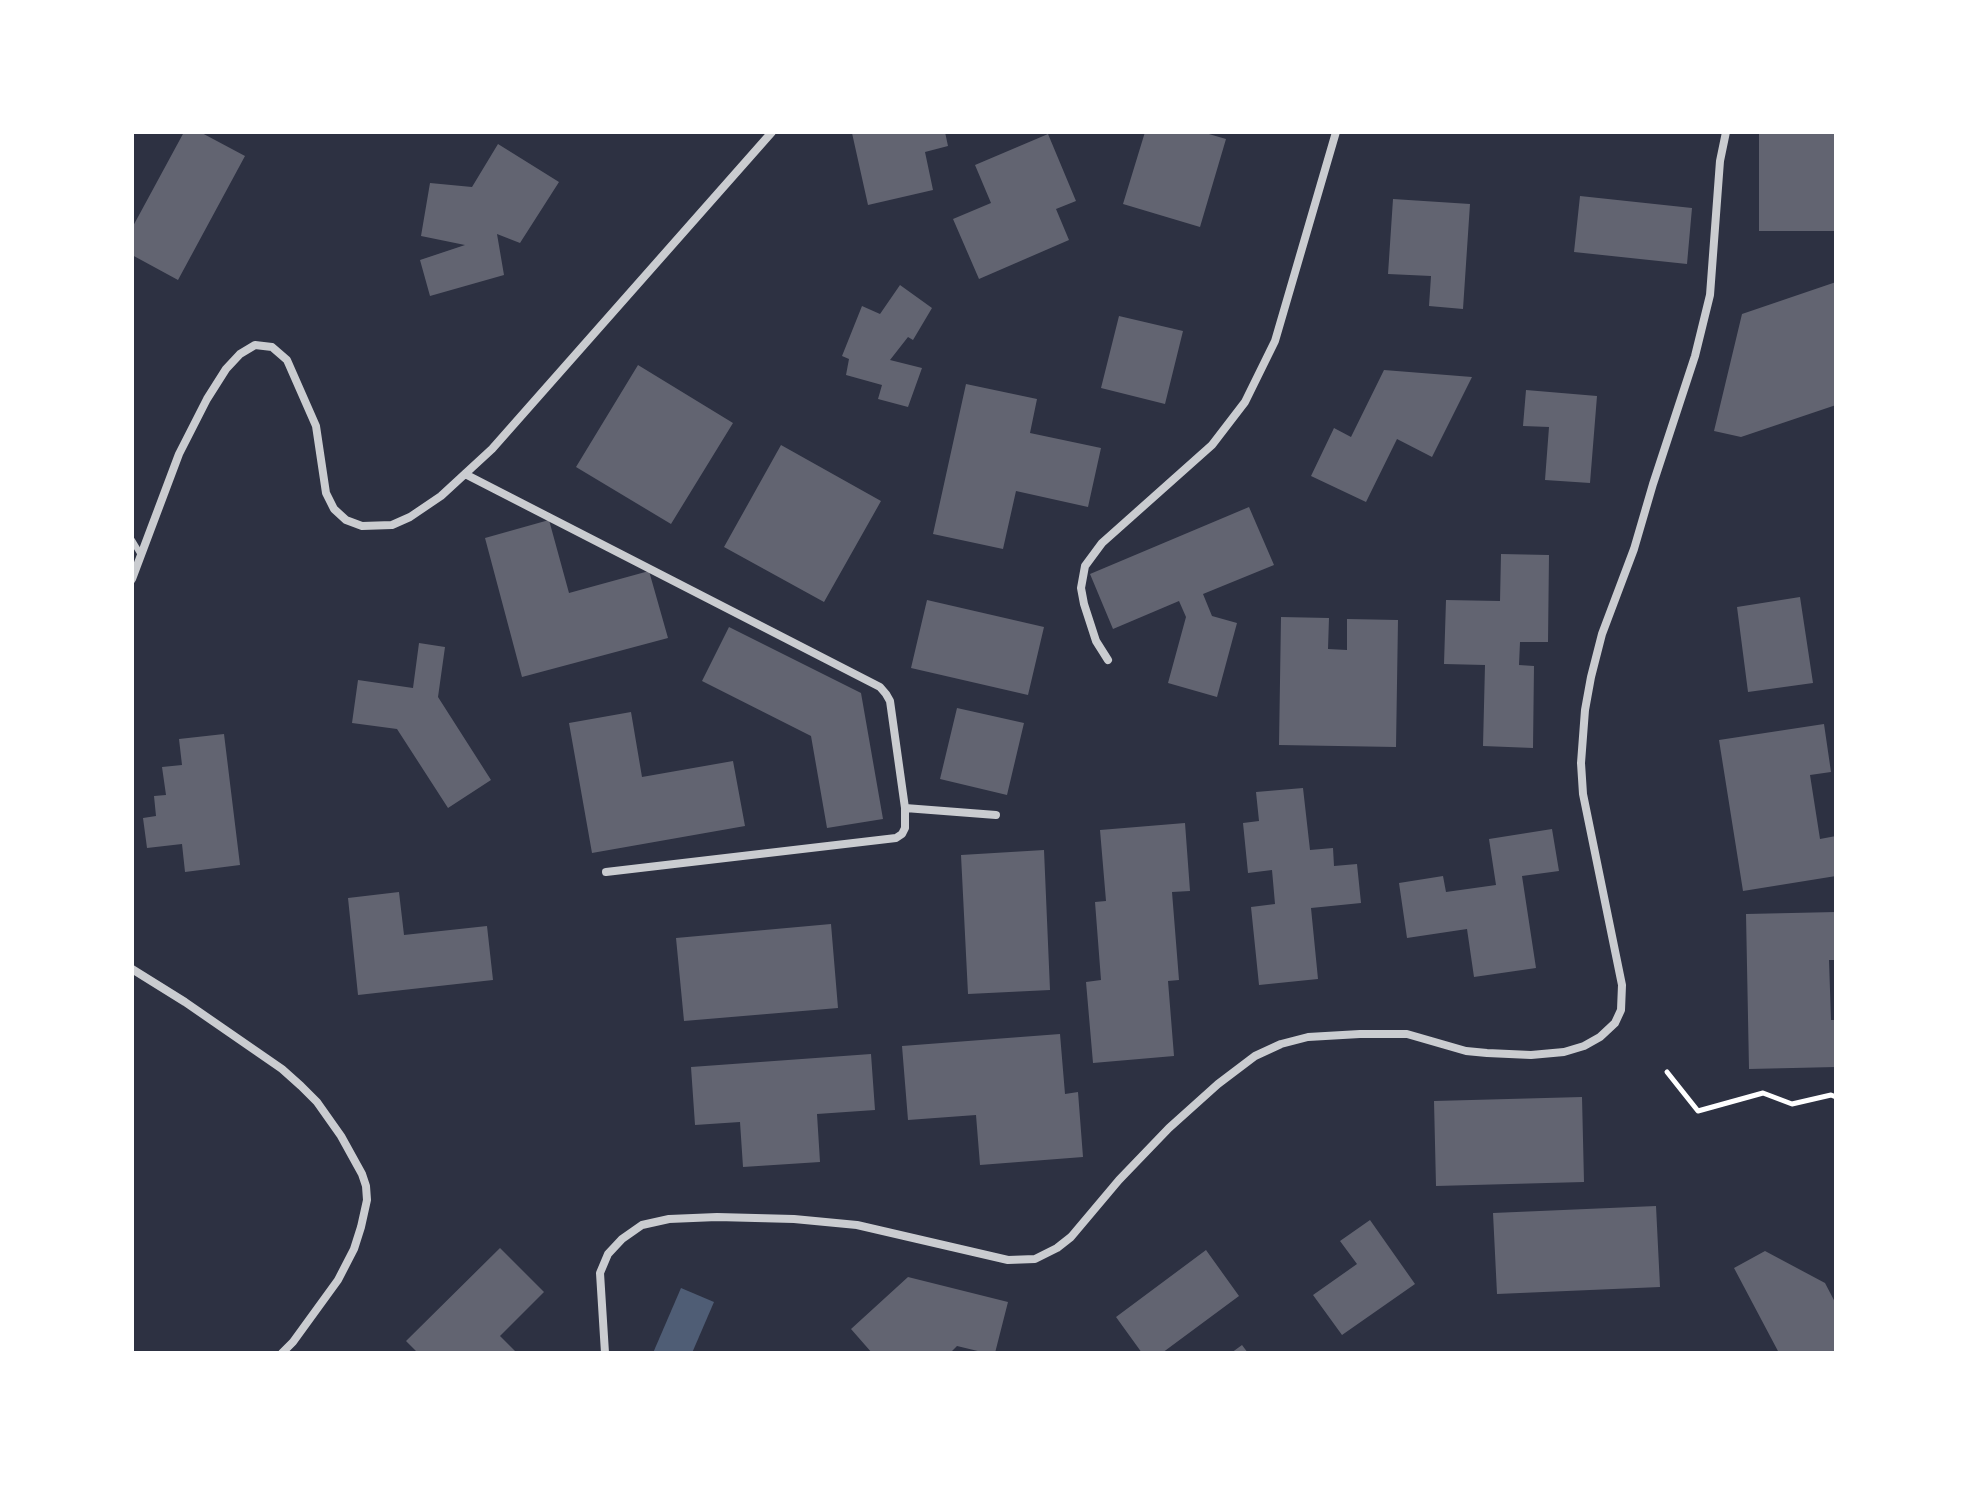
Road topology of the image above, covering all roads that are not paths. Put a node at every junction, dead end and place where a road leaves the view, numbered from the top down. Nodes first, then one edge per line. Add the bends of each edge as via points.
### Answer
1 (772, 132) edge
2 (1336, 132) edge
3 (1726, 132) edge
4 (465, 474) junction
5 (132, 540) edge
6 (141, 555) junction
7 (132, 579) edge
8 (1108, 660) dead end
9 (905, 808) junction
10 (996, 815) dead end
11 (606, 872) dead end
12 (132, 969) edge
13 (282, 1353) edge
14 (605, 1353) edge

1 - 4 street
2 - 8 street via 1275,341 1245,402 1212,445 1102,543 1085,566 1084,604
3 - 14 street via 1710,295 1701,333 1602,634 1585,710 1583,794 1622,985 1615,1023 1584,1046 1531,1055 1476,1052 1407,1034 1308,1037 1281,1044 1218,1084 1119,1180 1071,1237 1035,1259 1008,1260 857,1225 794,1219 717,1217 642,1225 608,1254 600,1273
4 - 6 street via 441,496 392,525 362,526 346,520 326,493 316,426 287,360 272,347 255,345 226,369 207,399 179,454
4 - 9 street via 880,687 890,701
5 - 6 lane
6 - 7 street
9 - 10 street
9 - 11 street via 905,828 896,838
12 - 13 street via 282,1069 317,1102 362,1174 367,1200 354,1249 338,1280

